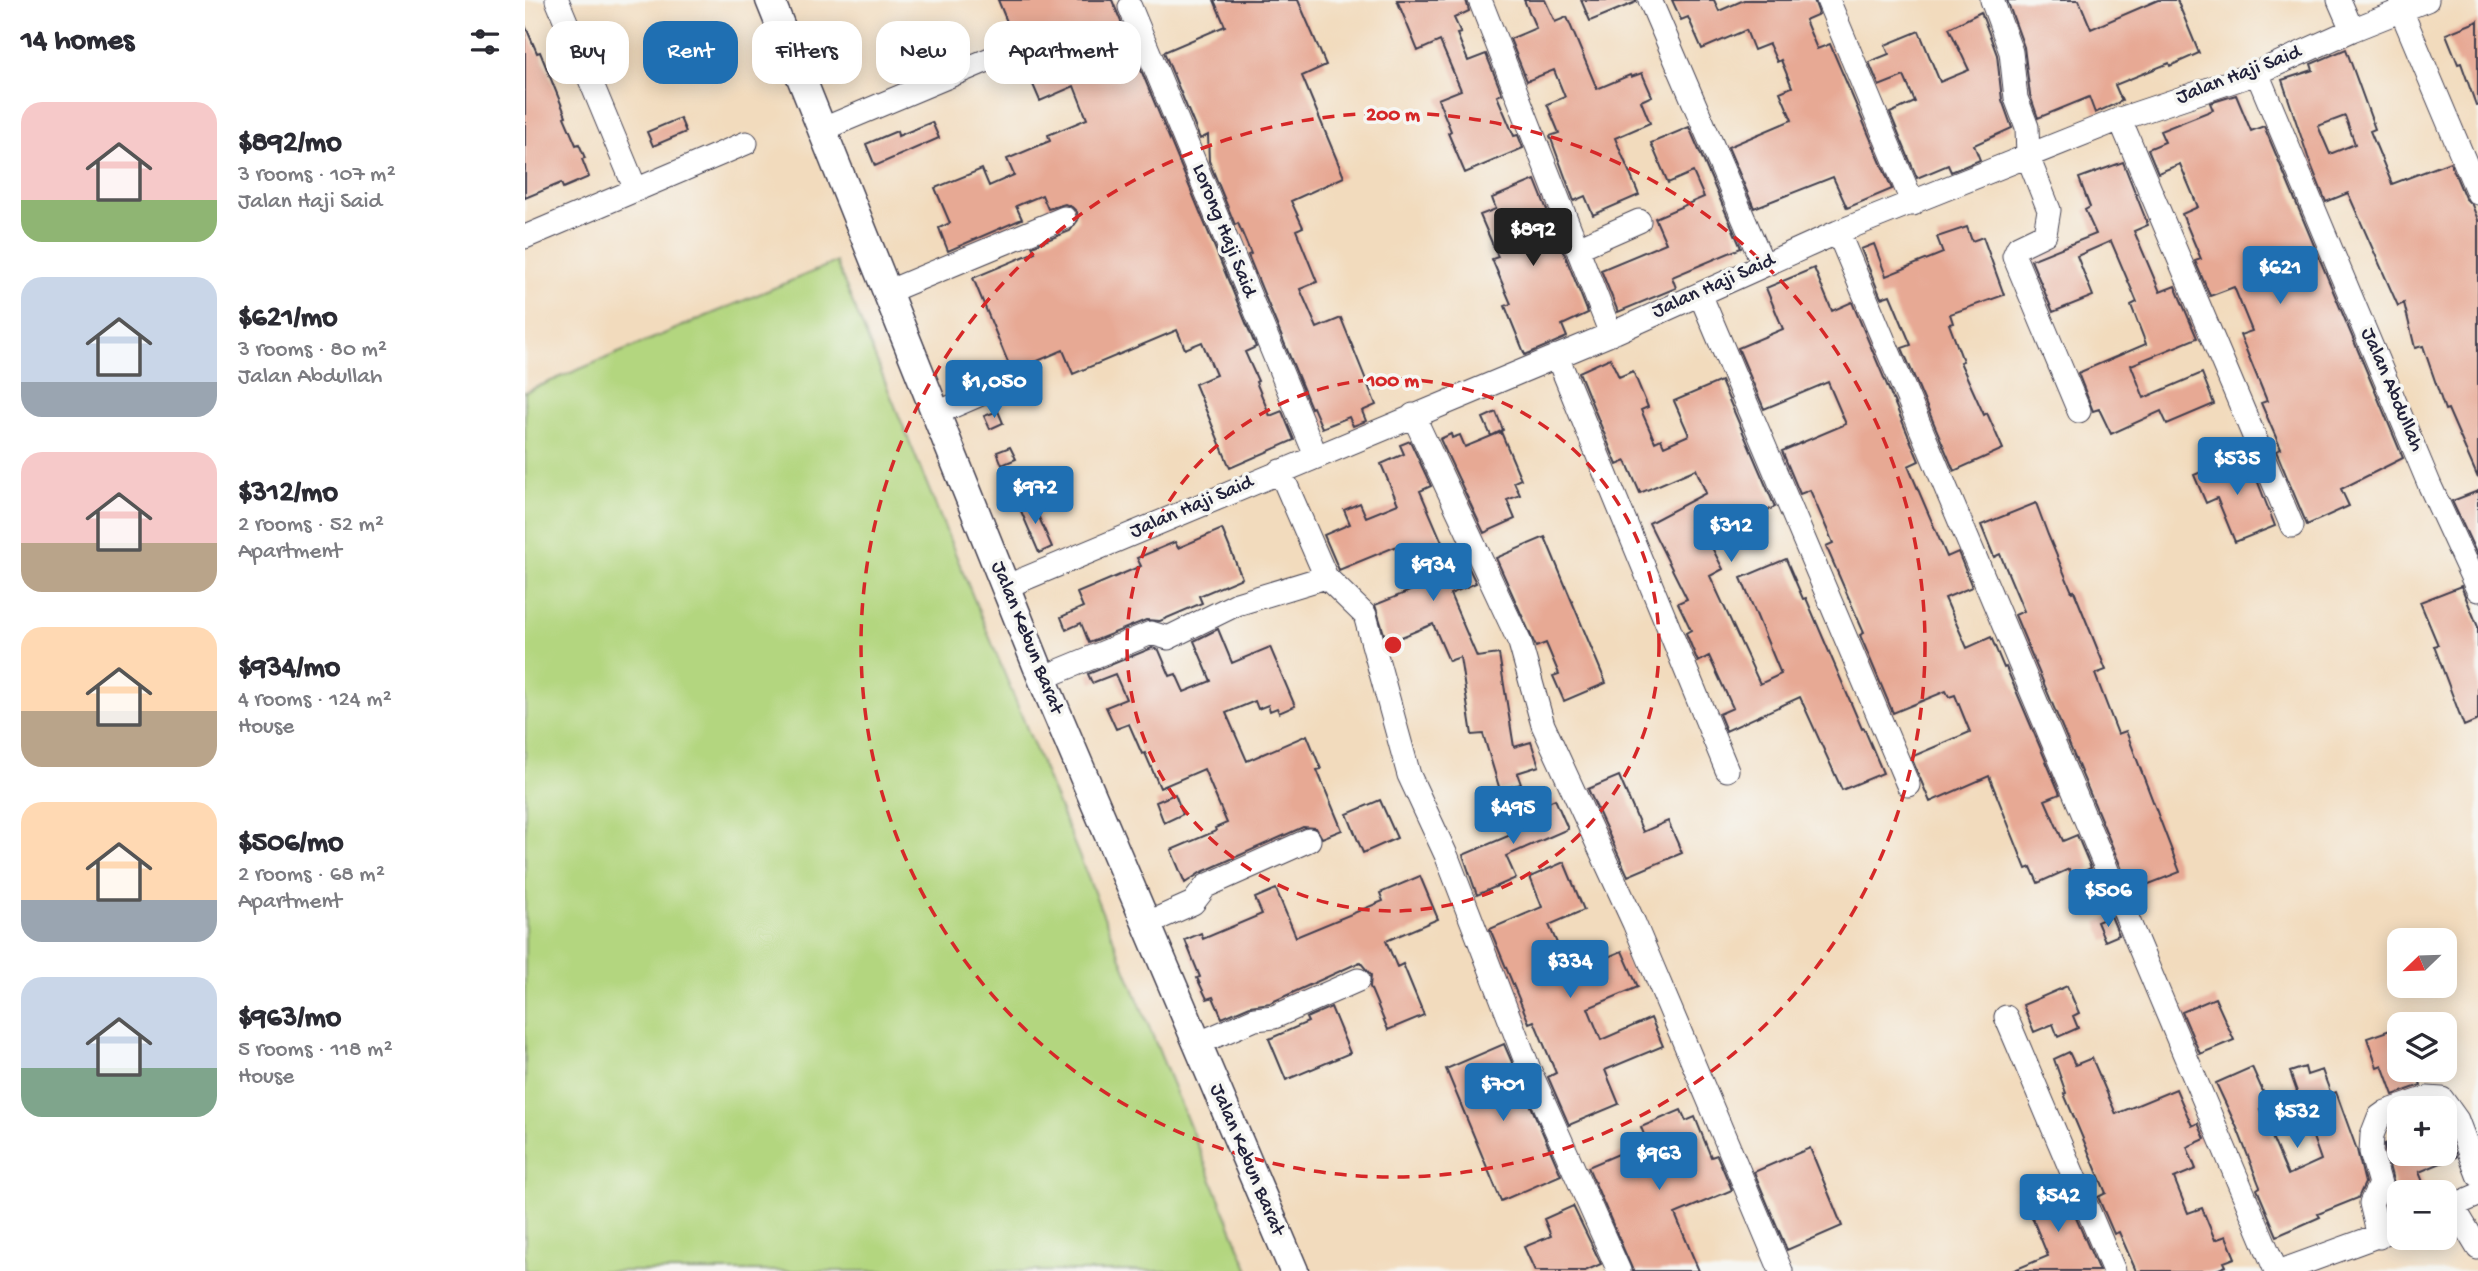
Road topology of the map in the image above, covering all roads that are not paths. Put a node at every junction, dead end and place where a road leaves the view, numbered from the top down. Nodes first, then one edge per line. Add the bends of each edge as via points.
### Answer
1 (557, 0) edge
2 (771, 0) edge
3 (1480, 0) edge
4 (1650, 0) edge
5 (1828, 0) edge
6 (1992, 0) edge
7 (2339, 0) edge
8 (2427, 0) edge
9 (1130, 6) dead end
10 (2401, 10) junction
11 (2352, 30) junction
12 (984, 62) edge
13 (2257, 73) junction
14 (2120, 119) junction
15 (823, 130) junction
16 (746, 143) dead end
17 (2028, 157) junction
18 (636, 190) junction
19 (2478, 193) edge
20 (1913, 204) junction
21 (1064, 218) dead end
22 (1639, 222) dead end
23 (1838, 232) junction
24 (525, 237) edge
25 (1578, 248) junction
26 (1763, 264) junction
27 (887, 292) junction
28 (1700, 294) junction
29 (1611, 334) junction
30 (1557, 356) junction
31 (988, 391) dead end
32 (2079, 411) dead end
33 (937, 413) junction
34 (1413, 415) junction
35 (1316, 456) junction
36 (1280, 471) junction
37 (2293, 526) dead end
38 (1326, 577) junction
39 (1005, 587) junction
40 (2478, 590) edge
41 (1042, 678) junction
42 (1727, 770) dead end
43 (1908, 785) dead end
44 (1309, 841) dead end
45 (1146, 924) junction
46 (1358, 980) dead end
47 (2006, 1017) dead end
48 (1197, 1044) junction
49 (2478, 1175) edge
50 (2478, 1195) edge
51 (2457, 1204) edge
52 (2457, 1218) edge
53 (2387, 1230) edge
54 (2387, 1234) edge
55 (2478, 1248) edge
56 (1294, 1271) edge
57 (1619, 1271) edge
58 (1781, 1271) edge
59 (2114, 1271) edge
60 (2276, 1271) edge
61 (2281, 1271) edge

1 - 18 street
2 - 15 main road, Jalan Kebun Barat
3 - 25 street
4 - 26 street
5 - 20 street
6 - 17 street via 2011,52 2016,98 2027,127
7 - 11 street
8 - 10 street, Jalan Haji Said
9 - 35 street, Lorong Haji Said
10 - 11 street, Jalan Haji Said
10 - 19 street
11 - 13 street, Jalan Haji Said
12 - 15 street
13 - 14 street, Jalan Haji Said
13 - 40 street, Jalan Abdullah
14 - 17 street, Jalan Haji Said
14 - 37 street
15 - 27 main road, Jalan Kebun Barat
16 - 18 street
17 - 20 street, Jalan Haji Said
17 - 32 street via 2049,210 2048,228 2018,247 2014,256
18 - 24 street
20 - 23 street, Jalan Haji Said
21 - 27 street
22 - 25 street
23 - 26 street, Jalan Haji Said
23 - 60 street
25 - 29 street
26 - 28 street, Jalan Haji Said
27 - 33 main road, Jalan Kebun Barat
28 - 29 street, Jalan Haji Said
28 - 43 street
29 - 30 street, Jalan Haji Said
30 - 34 street, Jalan Haji Said
30 - 42 street
31 - 33 street
33 - 39 main road, Jalan Kebun Barat
34 - 35 street, Jalan Haji Said
34 - 58 street via 1520,643 1543,725 1634,923
35 - 36 street, Jalan Haji Said
36 - 38 street
36 - 39 street, Jalan Haji Said
38 - 41 street via 1237,604 1168,638 1151,633
38 - 57 street via 1365,615 1409,775 1447,857 1529,1069
39 - 41 main road, Jalan Kebun Barat
41 - 45 main road, Jalan Kebun Barat
44 - 45 street via 1206,886 1193,903
45 - 48 main road, Jalan Kebun Barat
46 - 48 street
47 - 59 street
48 - 56 main road, Jalan Kebun Barat
49 - 53 street via 2457,1120 2442,1099 2427,1098 2386,1112 2372,1135 2371,1152 2380,1184 2371,1203
50 - 51 street
52 - 55 street
54 - 61 street

